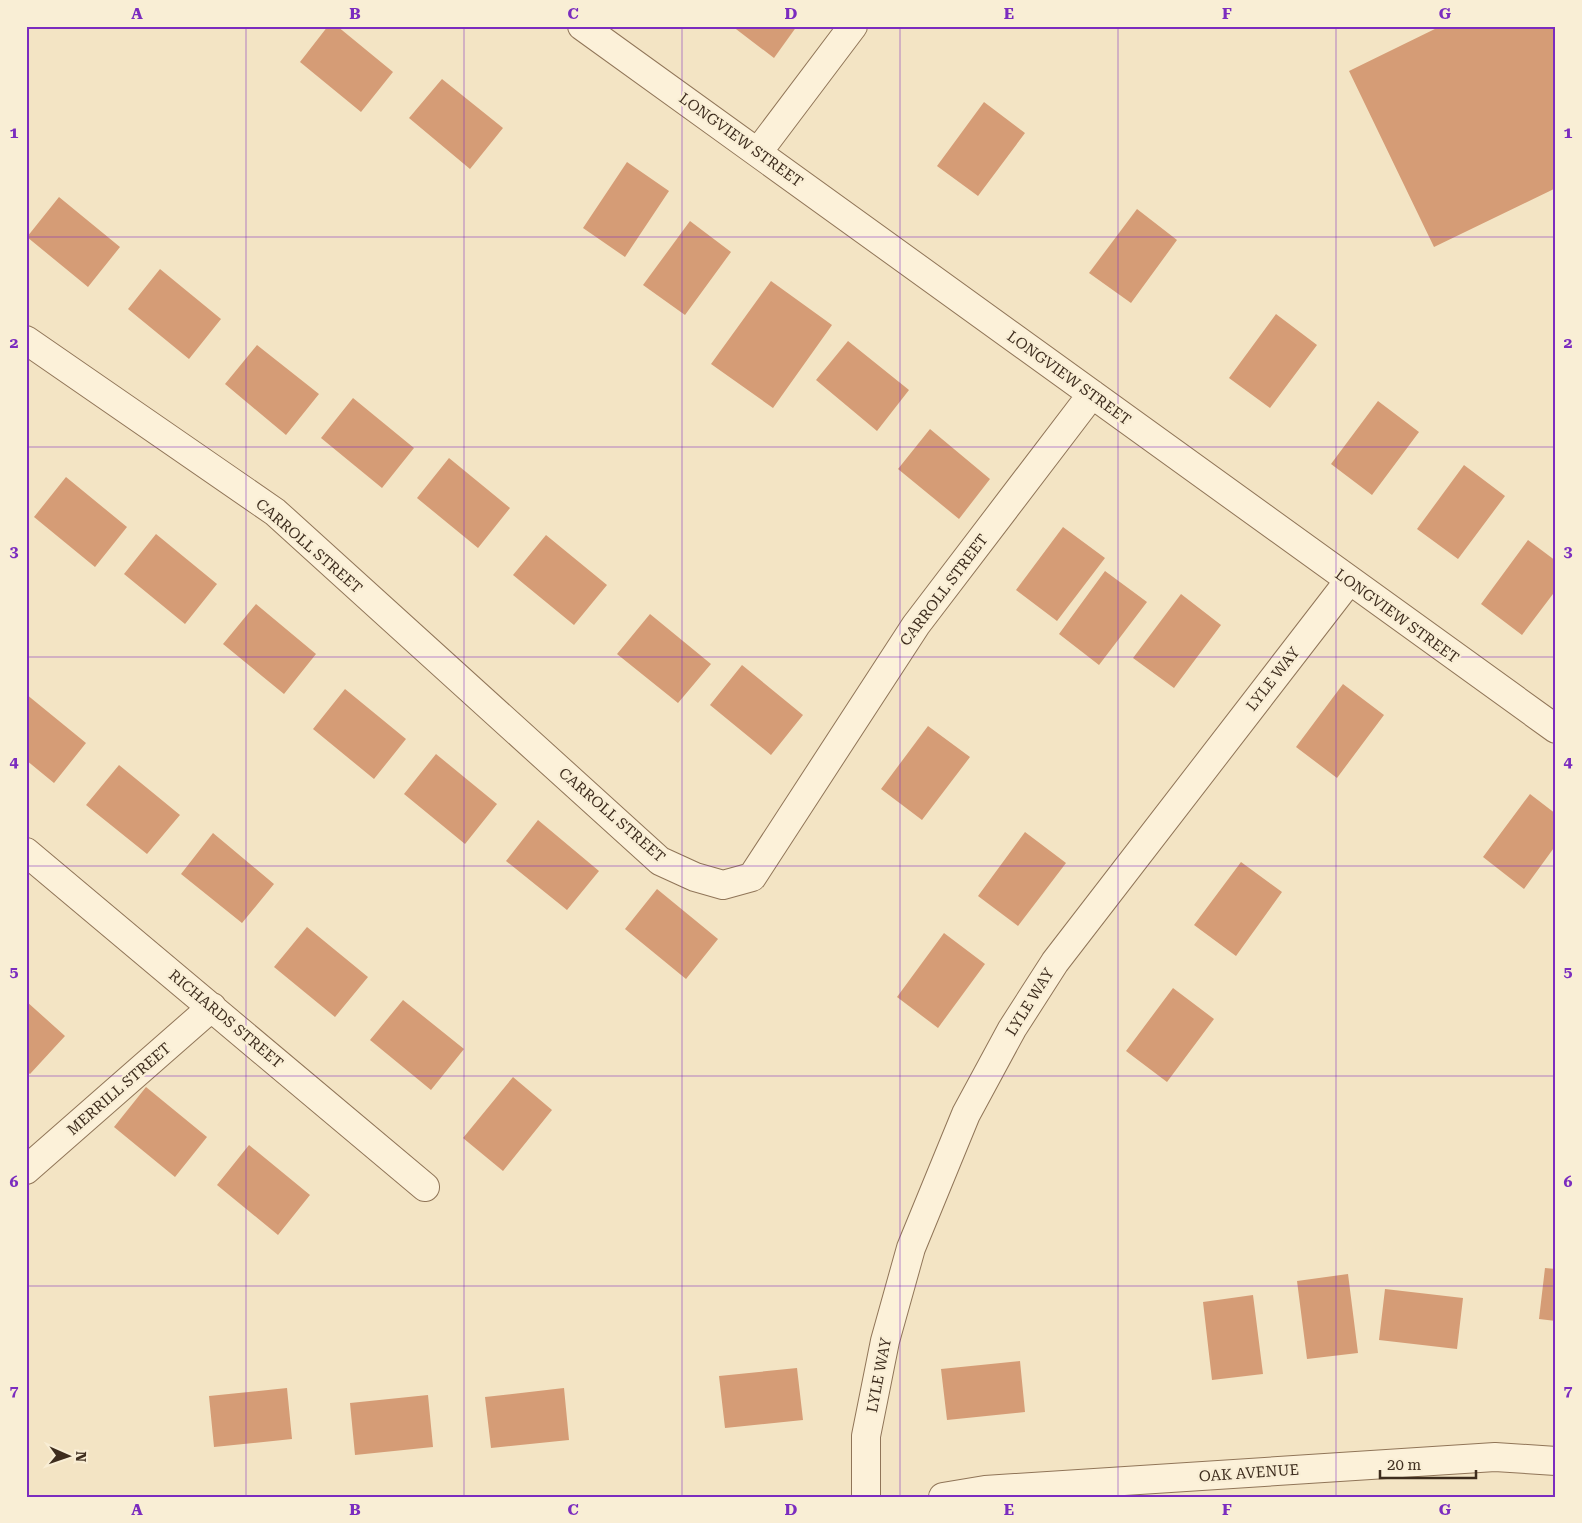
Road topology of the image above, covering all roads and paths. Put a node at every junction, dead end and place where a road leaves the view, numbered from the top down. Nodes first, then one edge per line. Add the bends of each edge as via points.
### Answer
1 (582, 26) edge
2 (853, 26) edge
3 (758, 152) junction
4 (26, 340) edge
5 (1092, 394) junction
6 (1348, 582) junction
7 (1556, 730) edge
8 (26, 852) edge
9 (212, 1008) junction
10 (26, 1170) edge
11 (425, 1187) dead end
12 (1556, 1460) edge
13 (866, 1497) edge
14 (943, 1497) edge

1 - 3 street, LONGVIEW STREET
2 - 3 street
3 - 5 street, LONGVIEW STREET
4 - 5 street, CARROLL STREET via 274,512 660,861 694,877 723,885 752,877 916,625
5 - 6 street, LONGVIEW STREET
6 - 7 street, LONGVIEW STREET
6 - 13 street, LYLE WAY via 1055,962 1012,1029 966,1114 911,1248 885,1341 866,1436
8 - 9 street, RICHARDS STREET
9 - 10 street, MERRILL STREET
9 - 11 street, RICHARDS STREET
12 - 14 street, OAK AVENUE via 1495,1457 985,1490

